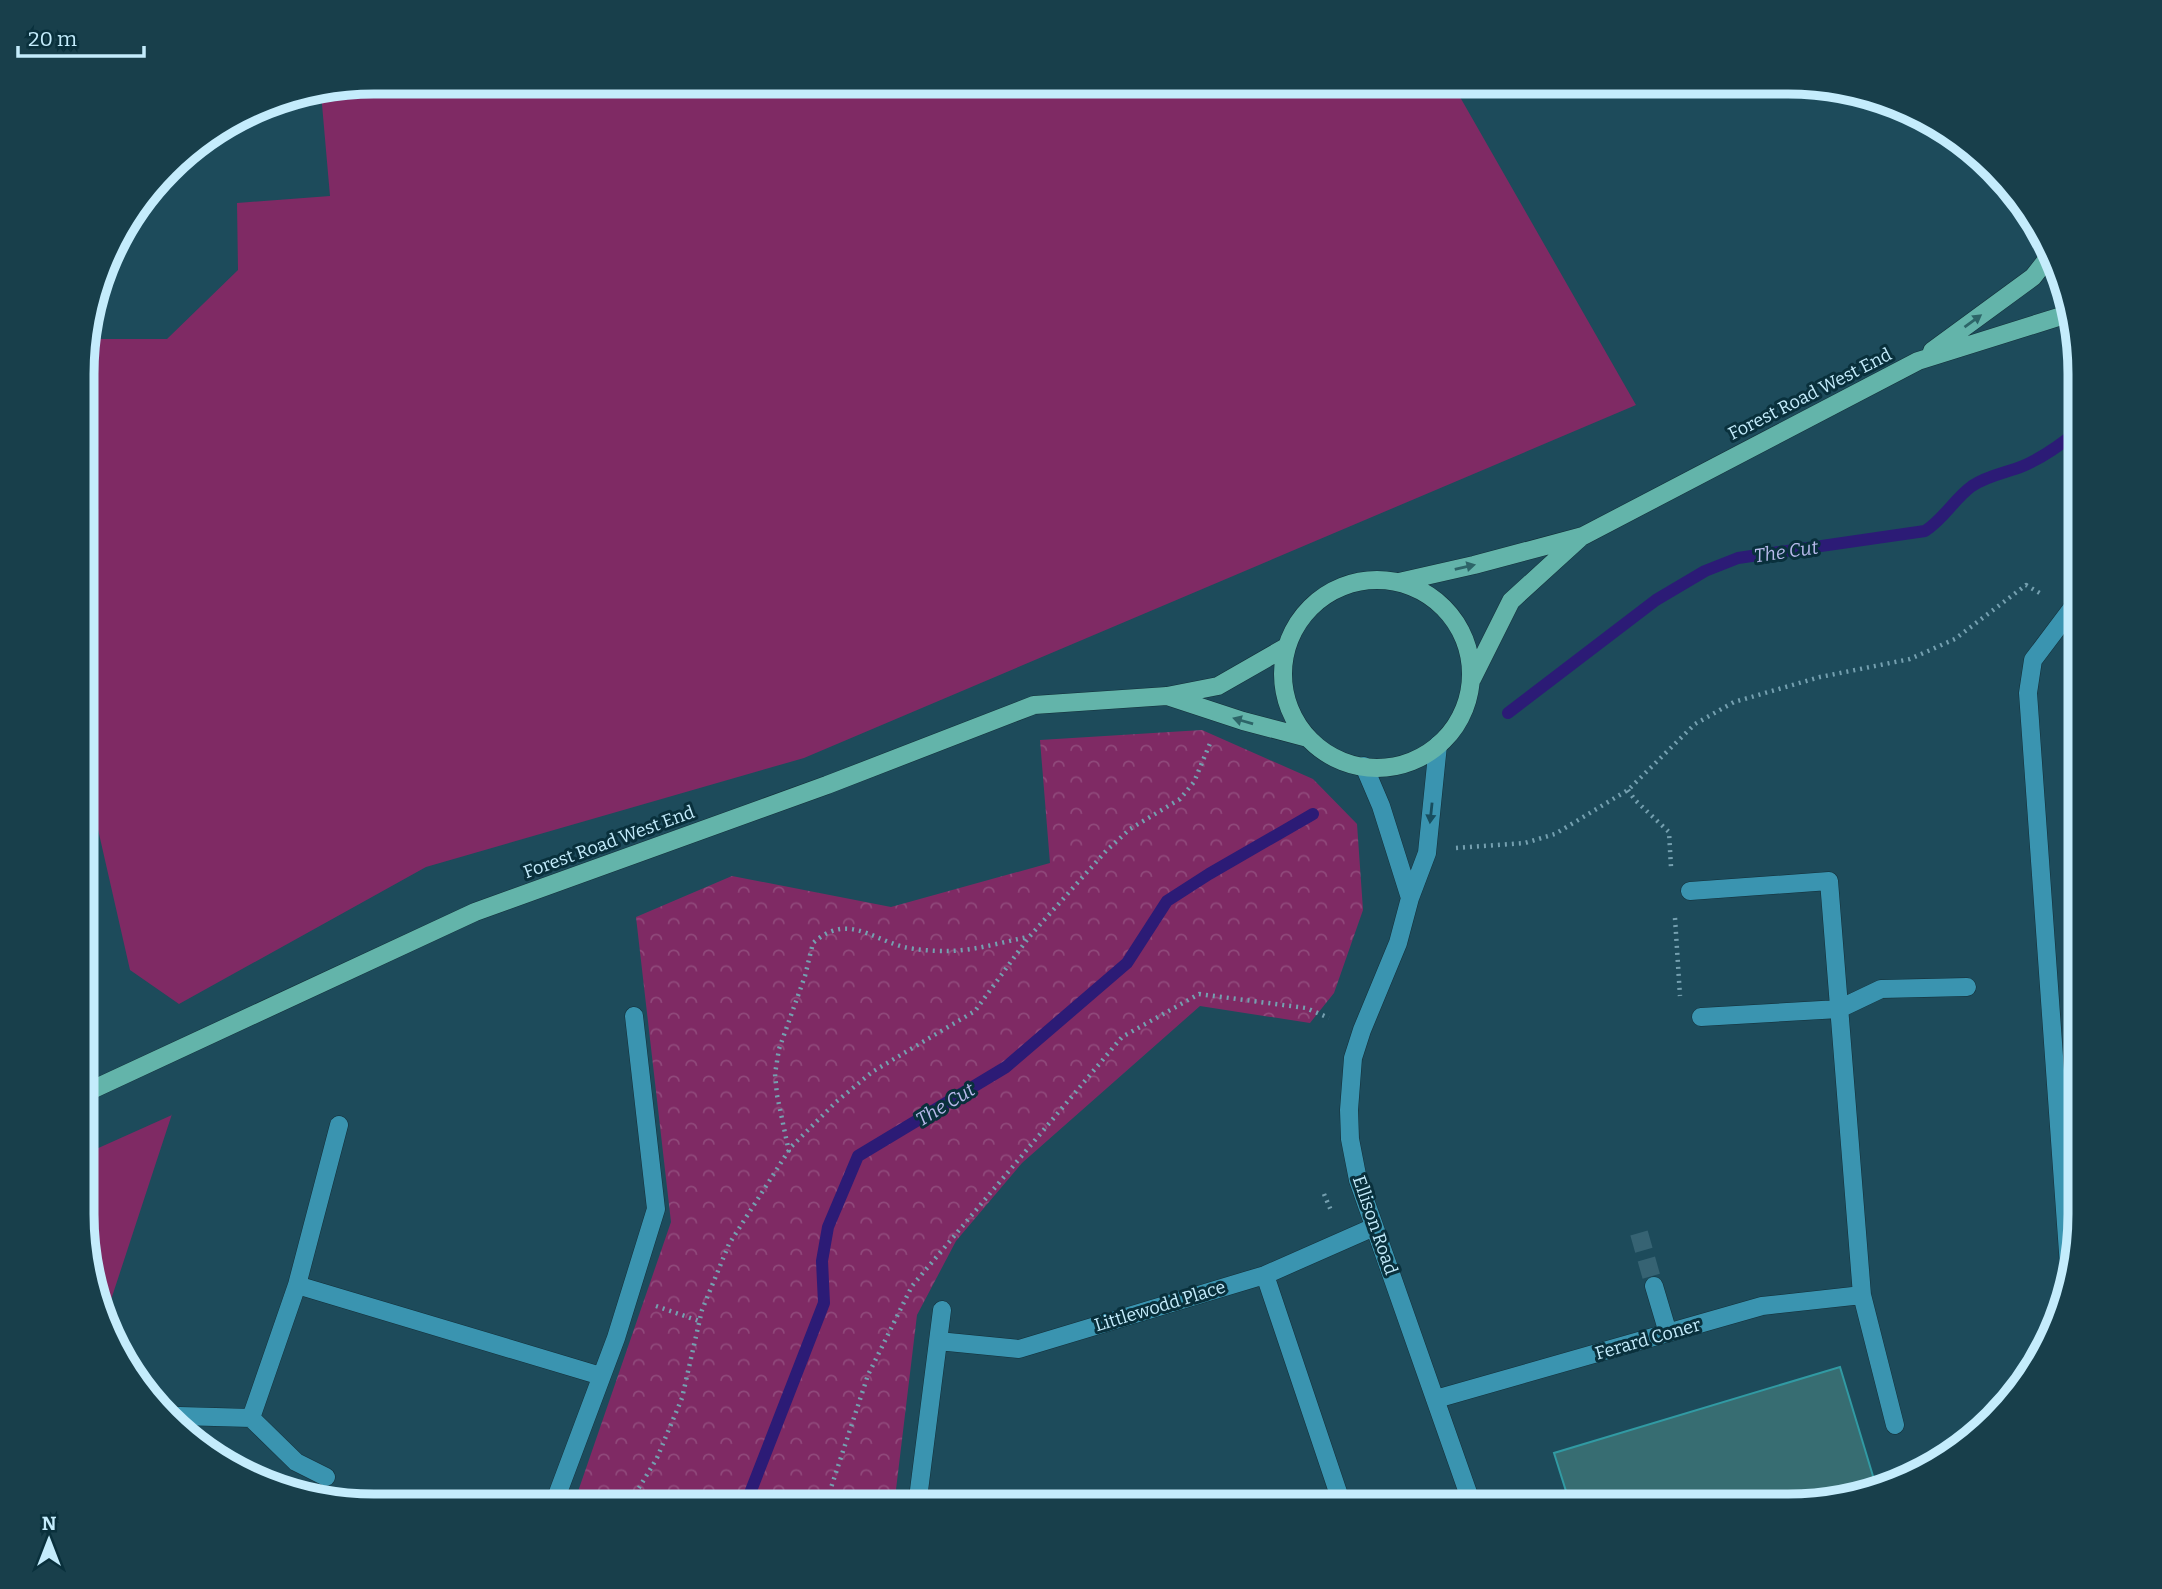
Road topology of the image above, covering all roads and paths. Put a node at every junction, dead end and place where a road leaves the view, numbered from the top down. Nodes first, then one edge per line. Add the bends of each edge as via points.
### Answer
1 (2044, 263) edge
2 (2061, 316) edge
3 (1918, 361) junction
4 (1583, 536) junction
5 (1399, 582) junction
6 (2068, 603) edge
7 (2068, 615) edge
8 (1286, 647) junction
9 (1472, 679) junction
10 (1167, 695) junction
11 (1213, 737) dead end
12 (1309, 738) junction
13 (1438, 745) junction
14 (1364, 766) junction
15 (1628, 790) junction
16 (1465, 846) dead end
17 (1672, 880) dead end
18 (1690, 891) dead end
19 (1410, 898) junction
20 (1675, 917) dead end
21 (1028, 937) junction
22 (1967, 987) dead end
23 (1839, 1009) junction
24 (634, 1016) dead end
25 (1701, 1017) joint
26 (1329, 1018) dead end
27 (94, 1089) edge
28 (339, 1125) dead end
29 (789, 1152) junction
30 (1374, 1227) junction
31 (2067, 1235) edge
32 (1265, 1275) junction
33 (297, 1285) junction
34 (1654, 1286) tunnel mouth
35 (1862, 1295) junction
36 (628, 1297) junction
37 (942, 1310) dead end
38 (699, 1321) junction
39 (1668, 1334) junction
40 (938, 1341) junction
41 (601, 1376) junction
42 (1436, 1399) junction
43 (181, 1416) edge
44 (251, 1418) junction
45 (1895, 1425) dead end
46 (326, 1477) dead end
47 (557, 1494) edge
48 (635, 1494) edge
49 (829, 1494) edge
50 (919, 1494) edge
51 (1339, 1494) edge
52 (1469, 1494) edge

3 -> 1 main road via 2033,277
2 - 3 main road, Forest Road West End
3 - 4 main road, Forest Road West End
5 -> 4 main road, Forest Road West End
4 - 9 main road, Forest Road West End via 1511,601
5 - 8 main road via 1355,582 1324,595 1300,618
5 - 9 main road via 1429,594 1453,618 1468,646
6 - 15 path via 2026,585 1955,639 1910,659 1820,677 1734,702 1695,724
7 - 31 street via 2034,660 2028,693
8 - 10 main road, Forest Road West End via 1219,686
8 - 12 main road via 1282,680 1296,724
9 - 13 main road via 1468,704 1452,733
12 -> 10 main road, Forest Road West End via 1244,722
10 - 27 main road, Forest Road West End via 1034,705 475,912
11 - 21 path via 1194,782 1180,799 1114,843
12 - 14 main road via 1318,749 1348,764
13 - 14 main road via 1427,755 1396,767
13 -> 19 street, Ellison Road via 1427,853
14 - 19 street
15 - 16 path via 1555,834 1525,843
15 - 17 path via 1669,832
18 - 23 street via 1829,881
19 - 30 street, Ellison Road via 1398,943 1353,1058 1349,1090 1357,1181
20 - 25 path via 1679,995
21 - 29 path via 975,1011 872,1072 835,1102
21 - 29 path via 947,951 904,947 861,929 847,929 832,931 813,943 775,1074
22 - 23 street via 1881,989
23 - 25 street
23 - 35 street
24 - 36 street via 656,1209
26 - 49 path via 1306,1008 1199,995 1122,1037 912,1286 868,1375
28 - 33 street
29 - 38 path via 729,1244
30 - 32 street, Littlewodd Place
30 - 42 street, Ellison Road
32 - 40 street, Littlewodd Place via 1019,1349
32 - 51 street
33 - 41 street
33 - 44 street
34 - 39 street
35 - 39 street, Ferard Coner via 1762,1306
35 - 45 street
36 - 38 path
36 - 41 street
37 - 40 street
38 - 48 path via 682,1398 657,1458
39 - 42 street, Ferard Coner
40 - 50 street
41 - 47 street
42 - 52 street, Ellison Road
43 - 44 street
44 - 46 street via 296,1462

